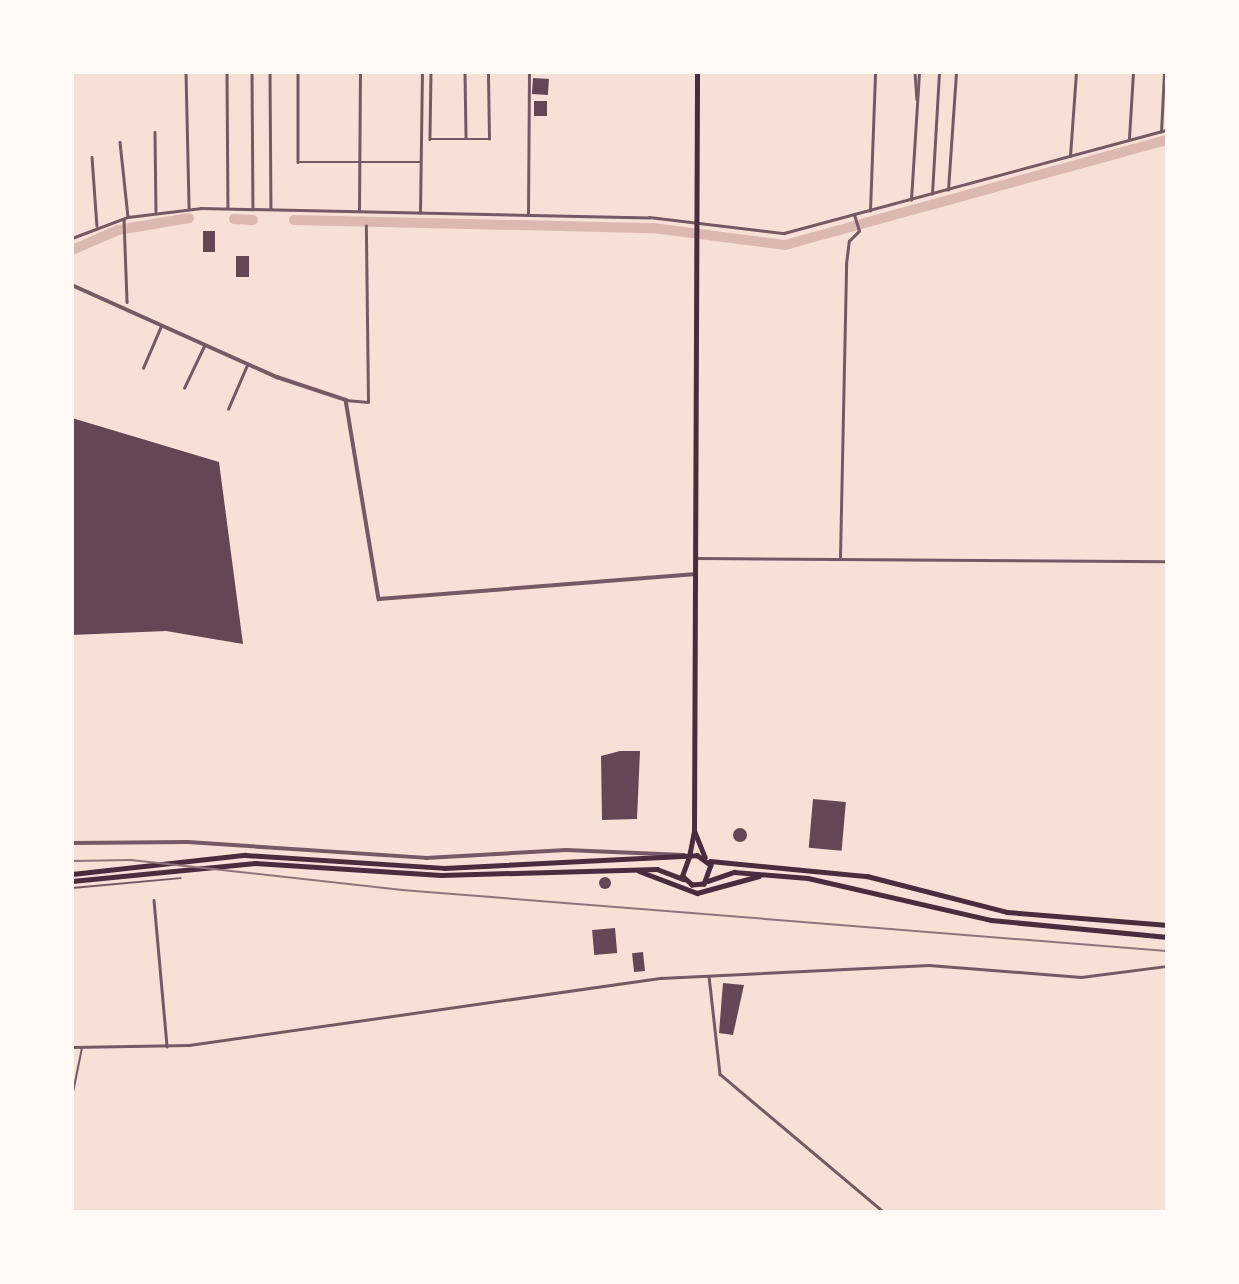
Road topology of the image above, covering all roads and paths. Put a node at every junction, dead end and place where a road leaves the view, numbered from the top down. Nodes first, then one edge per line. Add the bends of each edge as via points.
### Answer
1 (186, 72) edge
2 (227, 72) edge
3 (252, 72) edge
4 (270, 72) edge
5 (298, 72) edge
6 (360, 72) edge
7 (422, 72) edge
8 (431, 72) edge
9 (465, 72) edge
10 (488, 72) edge
11 (529, 72) edge
12 (697, 72) edge
13 (875, 72) edge
14 (917, 72) edge
15 (939, 72) edge
16 (956, 72) edge
17 (1076, 72) edge
18 (1133, 72) edge
19 (1164, 72) edge
20 (1167, 130) edge
21 (155, 132) dead end
22 (1161, 132) junction
23 (466, 139) junction
24 (1129, 140) junction
25 (120, 142) dead end
26 (92, 156) dead end
27 (1070, 156) junction
28 (360, 162) junction
29 (420, 162) junction
30 (948, 190) junction
31 (932, 194) junction
32 (911, 200) junction
33 (189, 208) junction
34 (228, 209) junction
35 (253, 209) junction
36 (271, 209) junction
37 (156, 211) junction
38 (359, 211) junction
39 (870, 211) junction
40 (420, 213) junction
41 (527, 215) junction
42 (855, 217) junction
43 (126, 218) junction
44 (695, 223) junction
45 (366, 226) dead end
46 (97, 228) junction
47 (72, 238) edge
48 (72, 285) edge
49 (127, 302) dead end
50 (161, 326) junction
51 (204, 346) junction
52 (247, 365) junction
53 (143, 368) dead end
54 (184, 388) dead end
55 (346, 400) junction
56 (228, 409) dead end
57 (696, 558) junction
58 (840, 558) junction
59 (1167, 561) edge
60 (696, 574) junction
61 (694, 831) junction
62 (72, 843) edge
63 (689, 857) junction
64 (707, 859) junction
65 (624, 869) junction
66 (72, 874) edge
67 (783, 876) junction
68 (181, 878) dead end
69 (684, 880) junction
70 (72, 881) edge
71 (708, 881) junction
72 (72, 888) edge
73 (154, 900) dead end
74 (1167, 925) edge
75 (1167, 937) edge
76 (1167, 965) edge
77 (709, 976) junction
78 (72, 1047) edge
79 (82, 1047) junction
80 (167, 1048) junction
81 (72, 1097) edge
82 (884, 1212) edge

1 - 33 street
2 - 34 street
3 - 35 street
4 - 36 street
5 - 28 street via 298,162
6 - 28 street
7 - 29 street
8 - 23 street via 430,139
9 - 23 street
10 - 23 street via 489,139
11 - 41 street
12 - 44 main road
13 - 39 street
14 - 32 street
15 - 31 street
16 - 30 street
17 - 27 street
18 - 24 street
19 - 22 street
20 - 22 street
21 - 37 street
22 - 24 street
24 - 27 street
25 - 43 street
26 - 46 street
27 - 30 street
28 - 29 street
28 - 38 street
29 - 40 street
30 - 31 street
31 - 32 street
32 - 39 street
33 - 34 street
33 - 37 street
34 - 35 street
35 - 36 street
36 - 38 street
37 - 43 street
38 - 40 street
39 - 42 street
40 - 41 street
41 - 44 street
42 - 44 street via 784,233
42 - 58 street via 859,231 846,248
43 - 46 street
43 - 49 street
44 - 57 main road
45 - 55 street via 368,402
46 - 47 street
48 - 50 street
50 - 51 street
50 - 53 street
51 - 52 street
51 - 54 street
52 - 55 street
52 - 56 street
55 - 60 street via 377,598
57 - 58 street
57 - 60 main road
58 - 59 street
60 - 61 main road
61 - 63 main road
61 - 64 main road
62 - 63 street via 201,842 442,858 598,850
63 - 64 main road
63 - 66 main road via 436,868 245,855
63 - 69 main road via 681,867
64 - 71 main road
64 - 74 main road via 867,876 1007,912
65 - 67 main road via 697,893 744,877
65 - 69 main road via 663,870
65 - 70 main road via 440,875 255,863
67 - 71 main road via 734,872
67 - 75 main road via 866,887 1001,921
68 - 72 lane
69 - 71 main road via 696,886
73 - 80 street
76 - 77 street via 1081,977 929,964
77 - 80 street
77 - 82 street via 720,1074
78 - 79 street
79 - 80 street
79 - 81 lane

